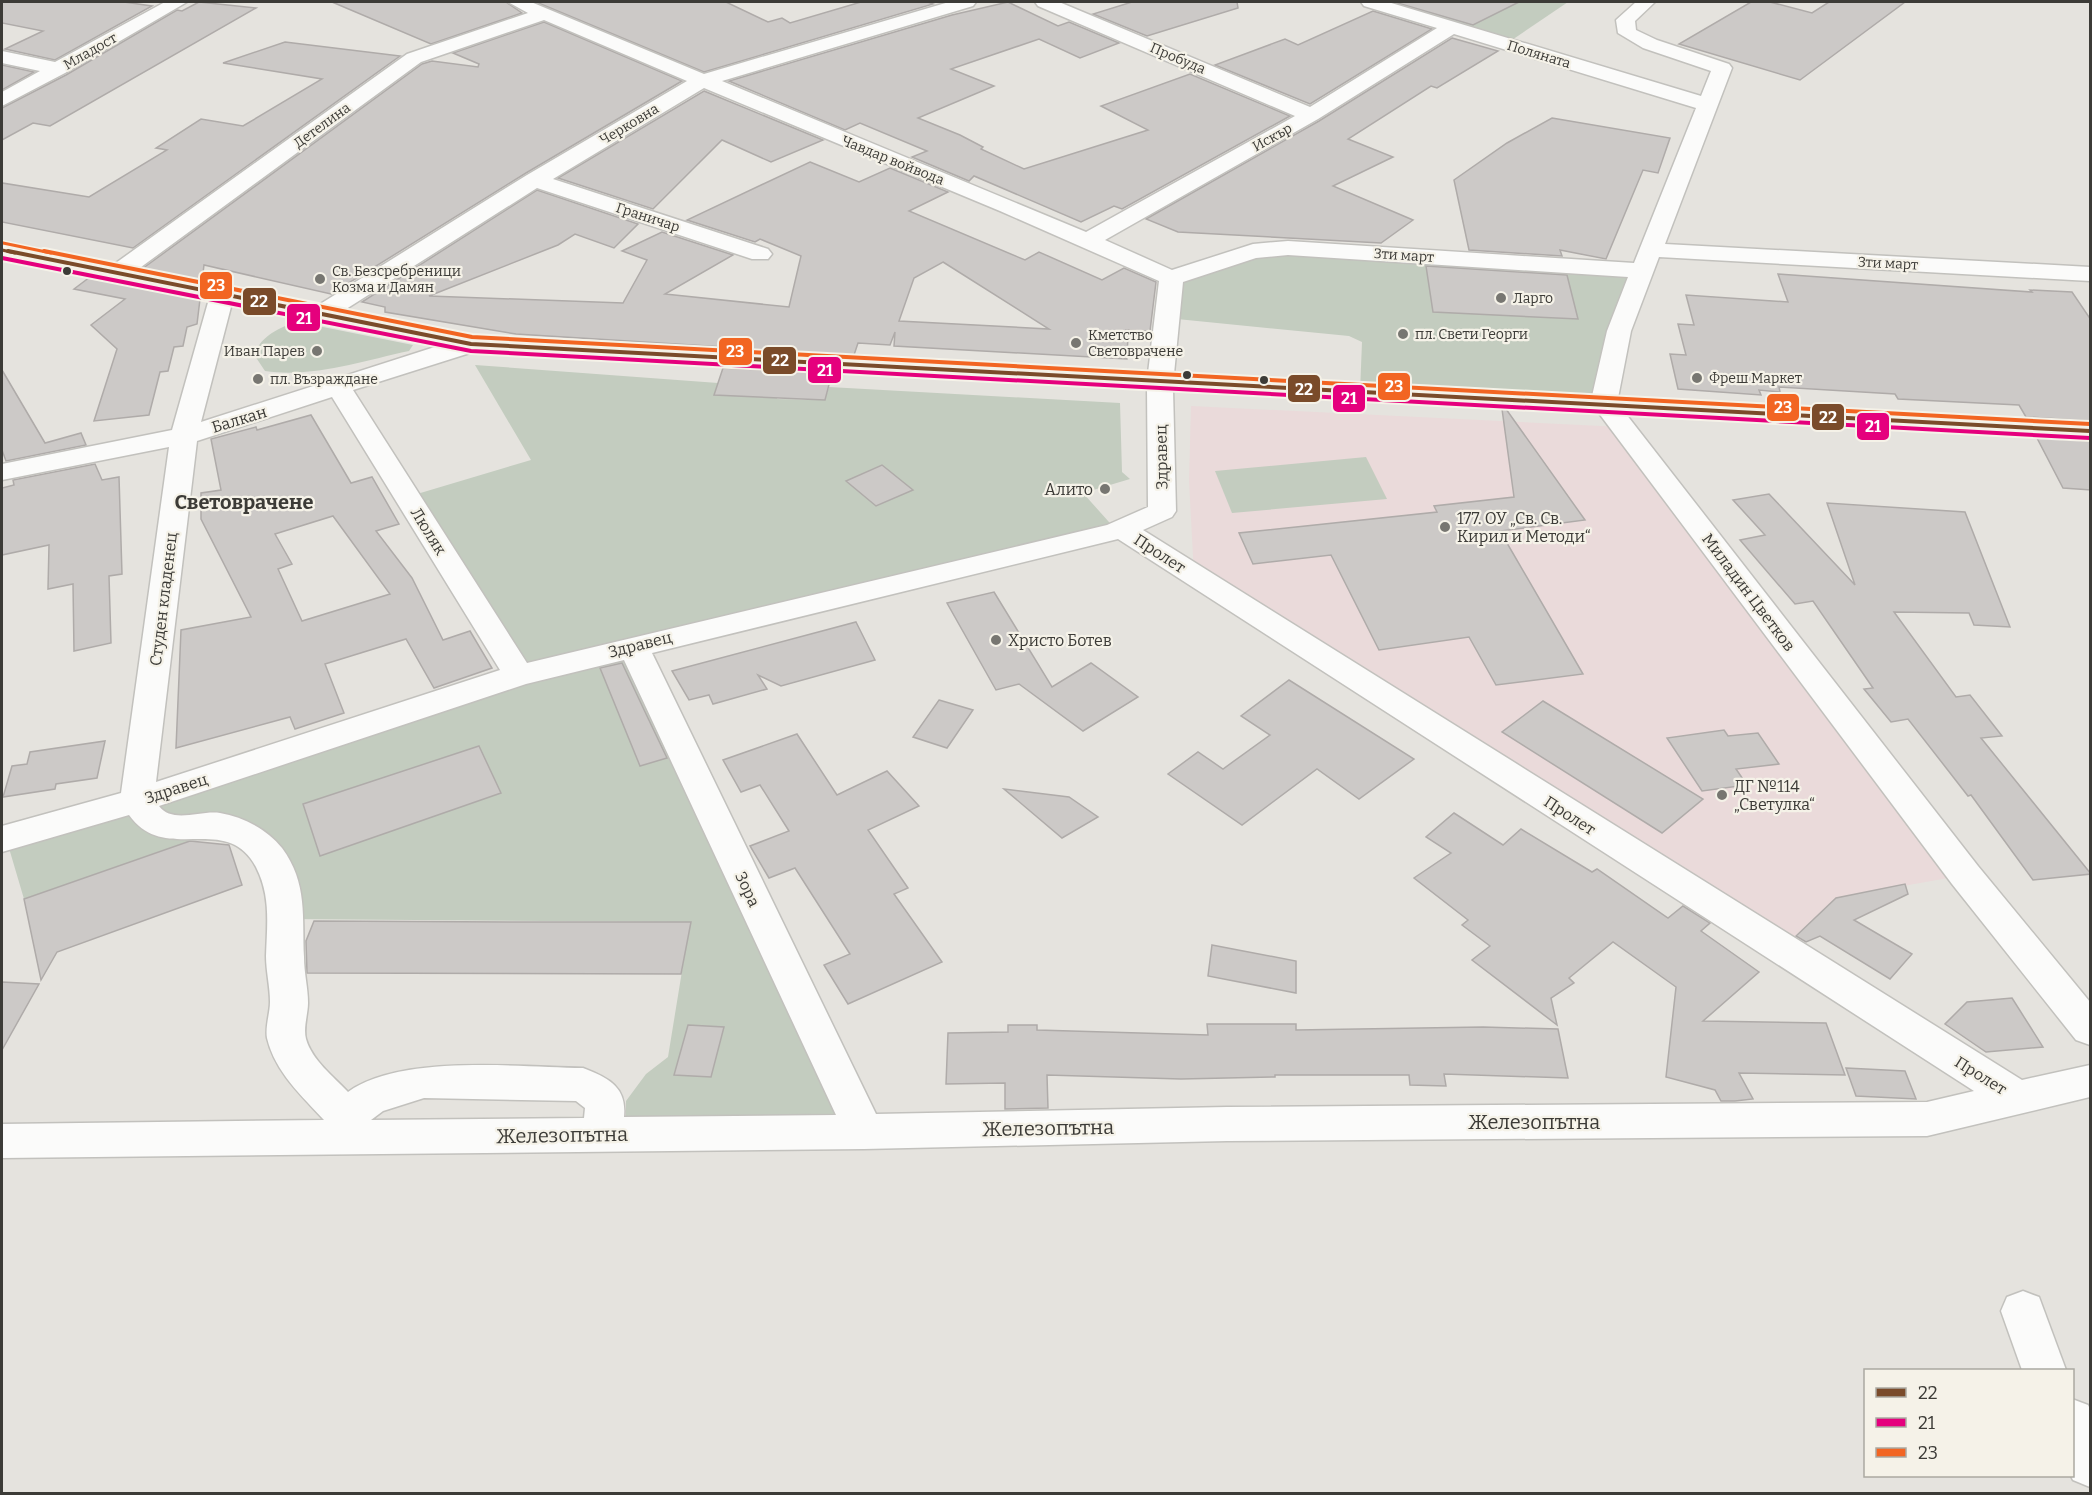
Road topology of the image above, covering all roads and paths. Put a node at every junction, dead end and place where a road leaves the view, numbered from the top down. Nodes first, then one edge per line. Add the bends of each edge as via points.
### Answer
1 (178, 2) edge
2 (517, 2) edge
3 (968, 2) edge
4 (1044, 2) edge
5 (1370, 2) edge
6 (1646, 2) edge
7 (545, 14) junction
8 (1452, 27) junction
9 (2, 57) edge
10 (58, 69) junction
11 (701, 81) junction
12 (2, 100) edge
13 (1709, 105) junction
14 (1311, 115) junction
15 (536, 180) junction
16 (1089, 240) junction
17 (2, 250) edge
18 (760, 254) dead end
19 (1646, 260) junction
20 (118, 273) junction
21 (2091, 274) edge
22 (1171, 278) junction
23 (222, 294) junction
24 (321, 314) junction
25 (471, 344) junction
26 (1160, 383) junction
27 (339, 388) junction
28 (1604, 403) junction
29 (2091, 431) edge
30 (184, 436) junction
31 (2, 472) edge
32 (1122, 529) junction
33 (633, 646) junction
34 (519, 675) junction
35 (137, 801) junction
36 (2, 839) edge
37 (2091, 1029) edge
38 (2091, 1082) edge
39 (2019, 1099) junction
40 (342, 1127) junction
41 (864, 1132) junction
42 (602, 1135) junction
43 (2, 1141) edge
44 (2023, 1311) dead end
45 (2043, 1369) edge
46 (2074, 1423) edge
47 (2091, 1464) edge

1 - 10 street, Младост
2 - 7 street, Чавдар войвода
3 - 11 street, Черковна
4 - 14 street, Пробуда
5 - 8 street, Поляната
6 - 13 street via 1625,20 1627,33 1722,68
7 - 11 street, Чавдар войвода
7 - 20 street, Детелина via 414,58
8 - 13 street, Поляната
8 - 14 street, Искър
9 - 10 street
10 - 12 street, Младост
11 - 15 street, Черковна
11 - 16 street, Чавдар войвода
13 - 19 street
14 - 16 street, Искър
15 - 18 street, Граничар
15 - 24 street, Черковна
16 - 22 street, Чавдар войвода
17 - 20 street
19 - 21 street, 3ти март
19 - 22 street, 3ти март via 1288,248 1252,251
19 - 28 street via 1619,331
20 - 23 street
22 - 26 street
23 - 24 street
23 - 30 street, Студен кладенец
24 - 25 street
25 - 26 street
25 - 27 street, Балкан
26 - 28 street
26 - 32 street, Здравец via 1162,511
27 - 30 street, Балкан
27 - 34 street, Люляк
28 - 29 street
28 - 37 street, Миладин Цветков via 1965,875
30 - 31 street, Балкан
30 - 35 street, Студен кладенец
32 - 33 street, Здравец
32 - 39 street, Пролет
33 - 34 street, Здравец
33 - 41 street, Зора
34 - 35 street, Здравец
35 - 36 street, Здравец
35 - 40 street via 150,819 170,828 219,825 236,830 269,857 282,886 287,915 289,1003 285,1036 298,1065
38 - 39 street, Железопътна
39 - 41 street, Железопътна via 1927,1119 1227,1124
40 - 42 street, Железопътна
40 - 42 street via 370,1098 424,1082 583,1085 606,1101
40 - 43 street, Железопътна
41 - 42 street, Железопътна
44 - 45 street
46 - 47 street

